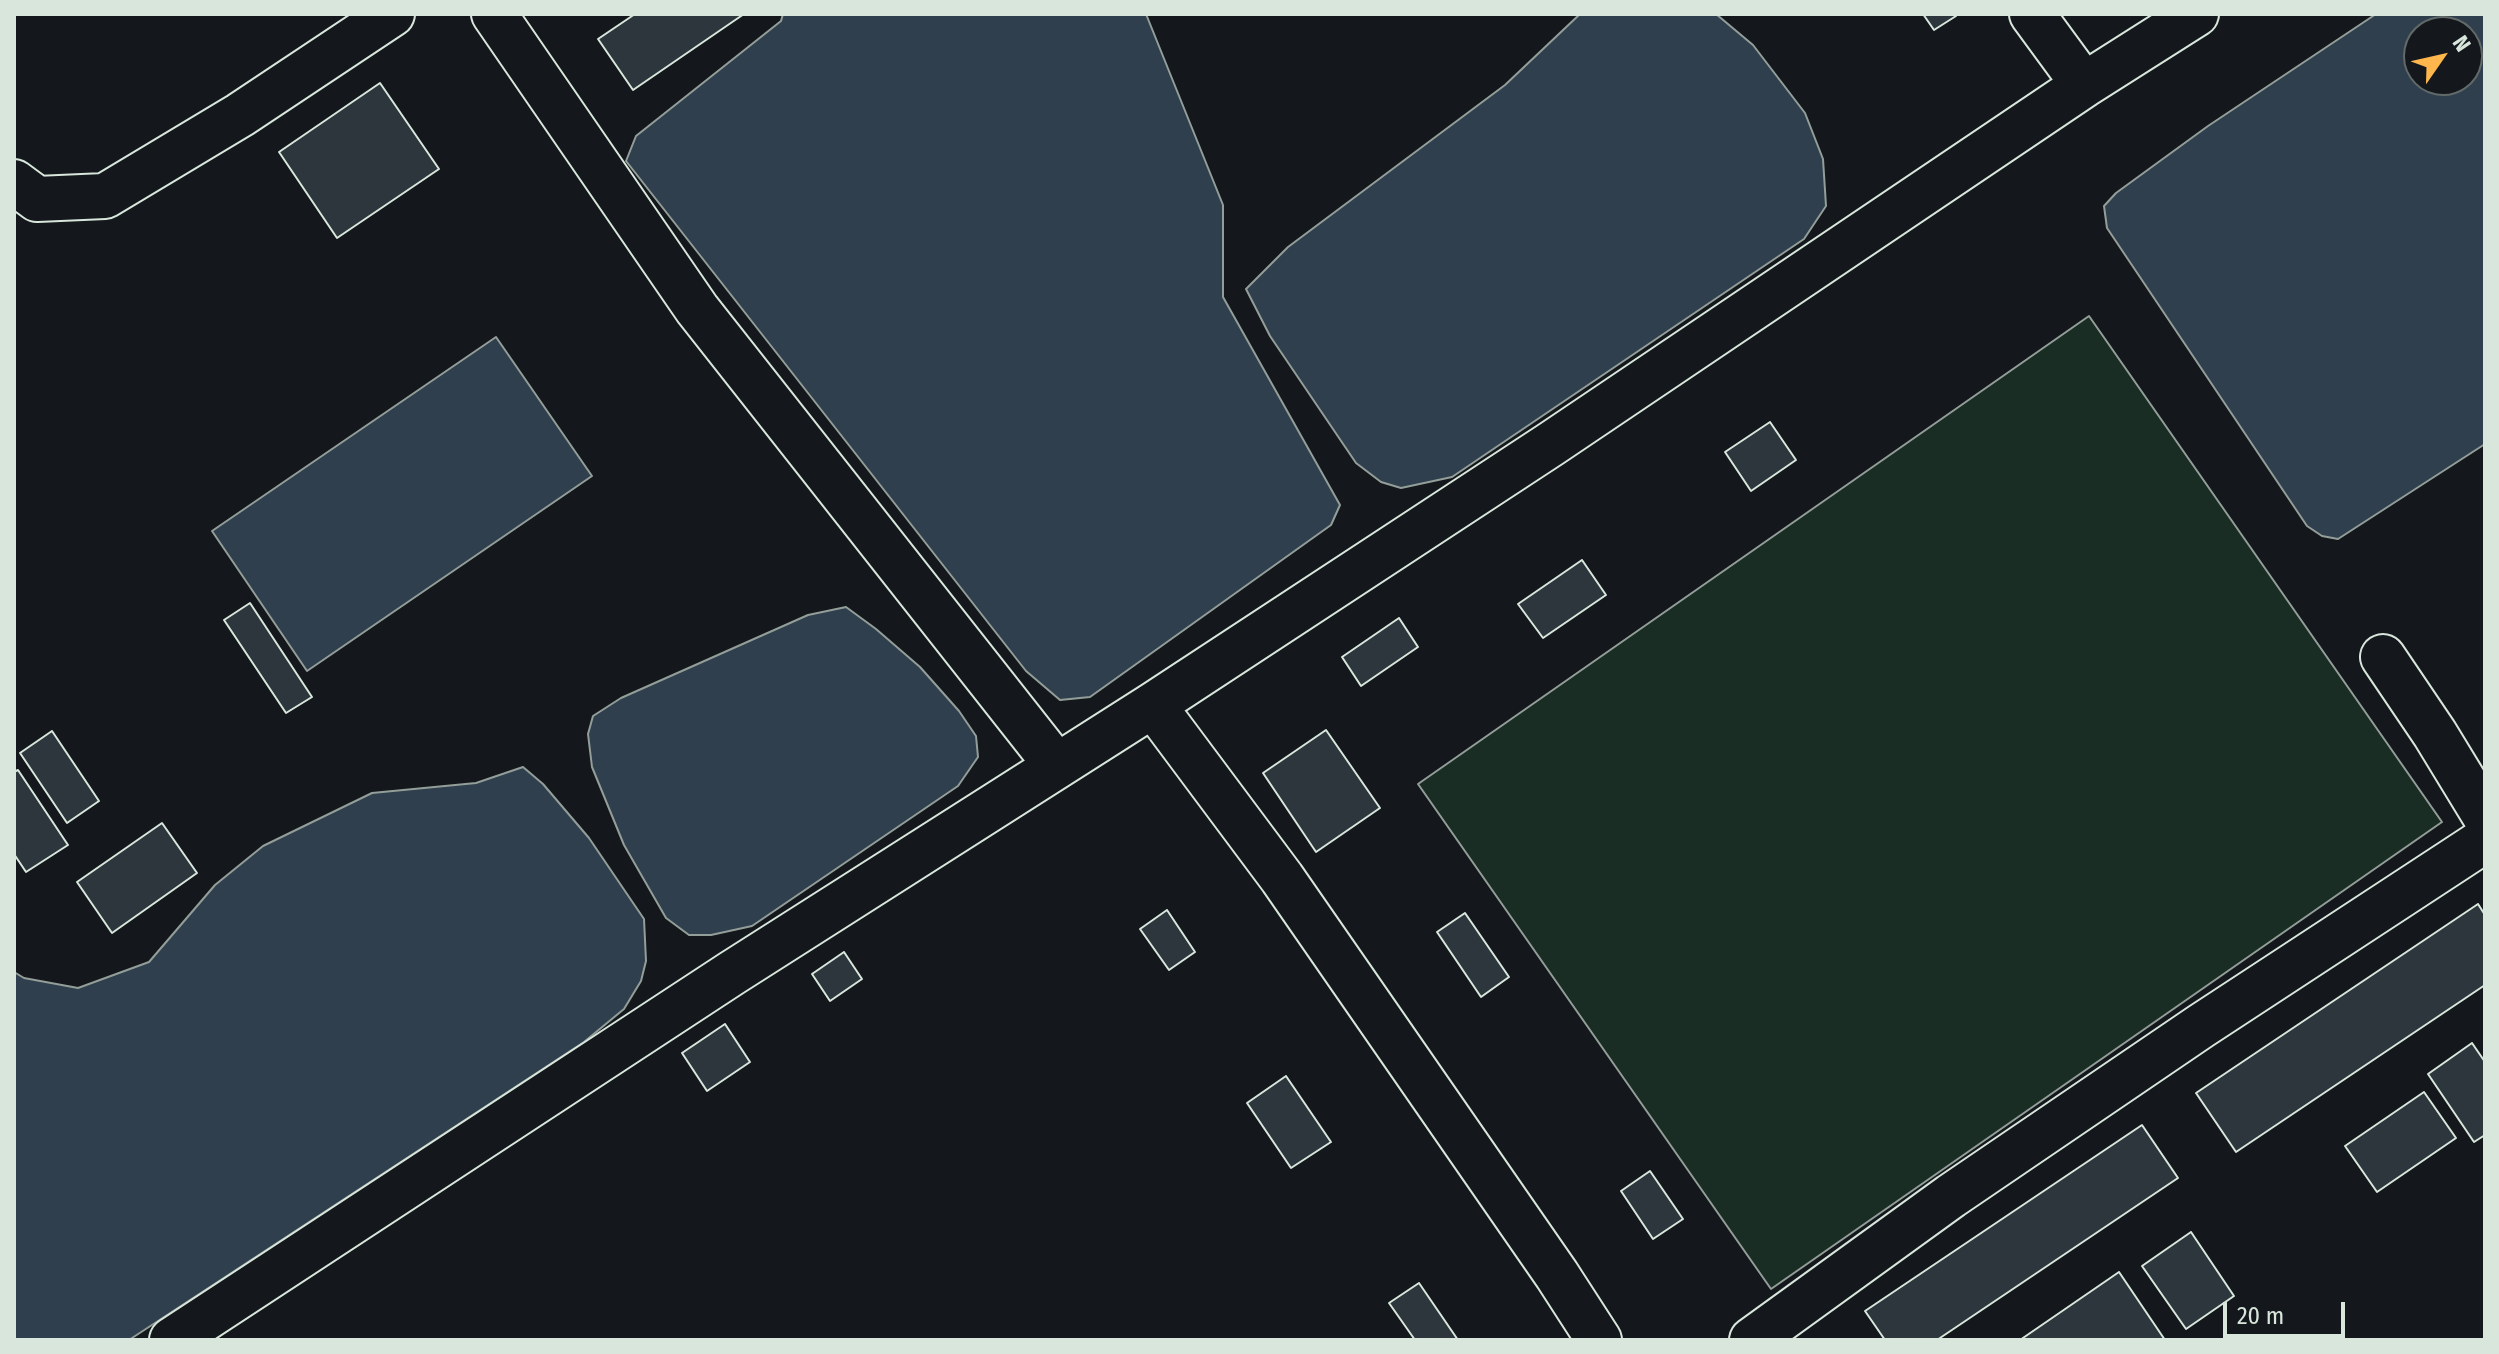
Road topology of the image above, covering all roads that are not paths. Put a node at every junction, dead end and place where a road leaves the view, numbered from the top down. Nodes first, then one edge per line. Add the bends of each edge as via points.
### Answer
1 (392, 14) edge
2 (494, 14) edge
3 (2032, 14) edge
4 (2196, 14) edge
5 (2084, 85) junction
6 (14, 182) edge
7 (2383, 657) dead end
8 (1153, 705) junction
9 (1057, 766) junction
10 (2485, 816) edge
11 (2485, 840) edge
12 (172, 1340) edge
13 (1599, 1340) edge
14 (1752, 1340) edge

1 - 6 lane via 105,196 37,199
2 - 9 lane via 697,309
3 - 5 lane
4 - 5 lane
5 - 8 lane
7 - 10 lane
8 - 9 lane
8 - 13 lane via 1282,878
9 - 12 lane
11 - 14 lane via 1964,1187

